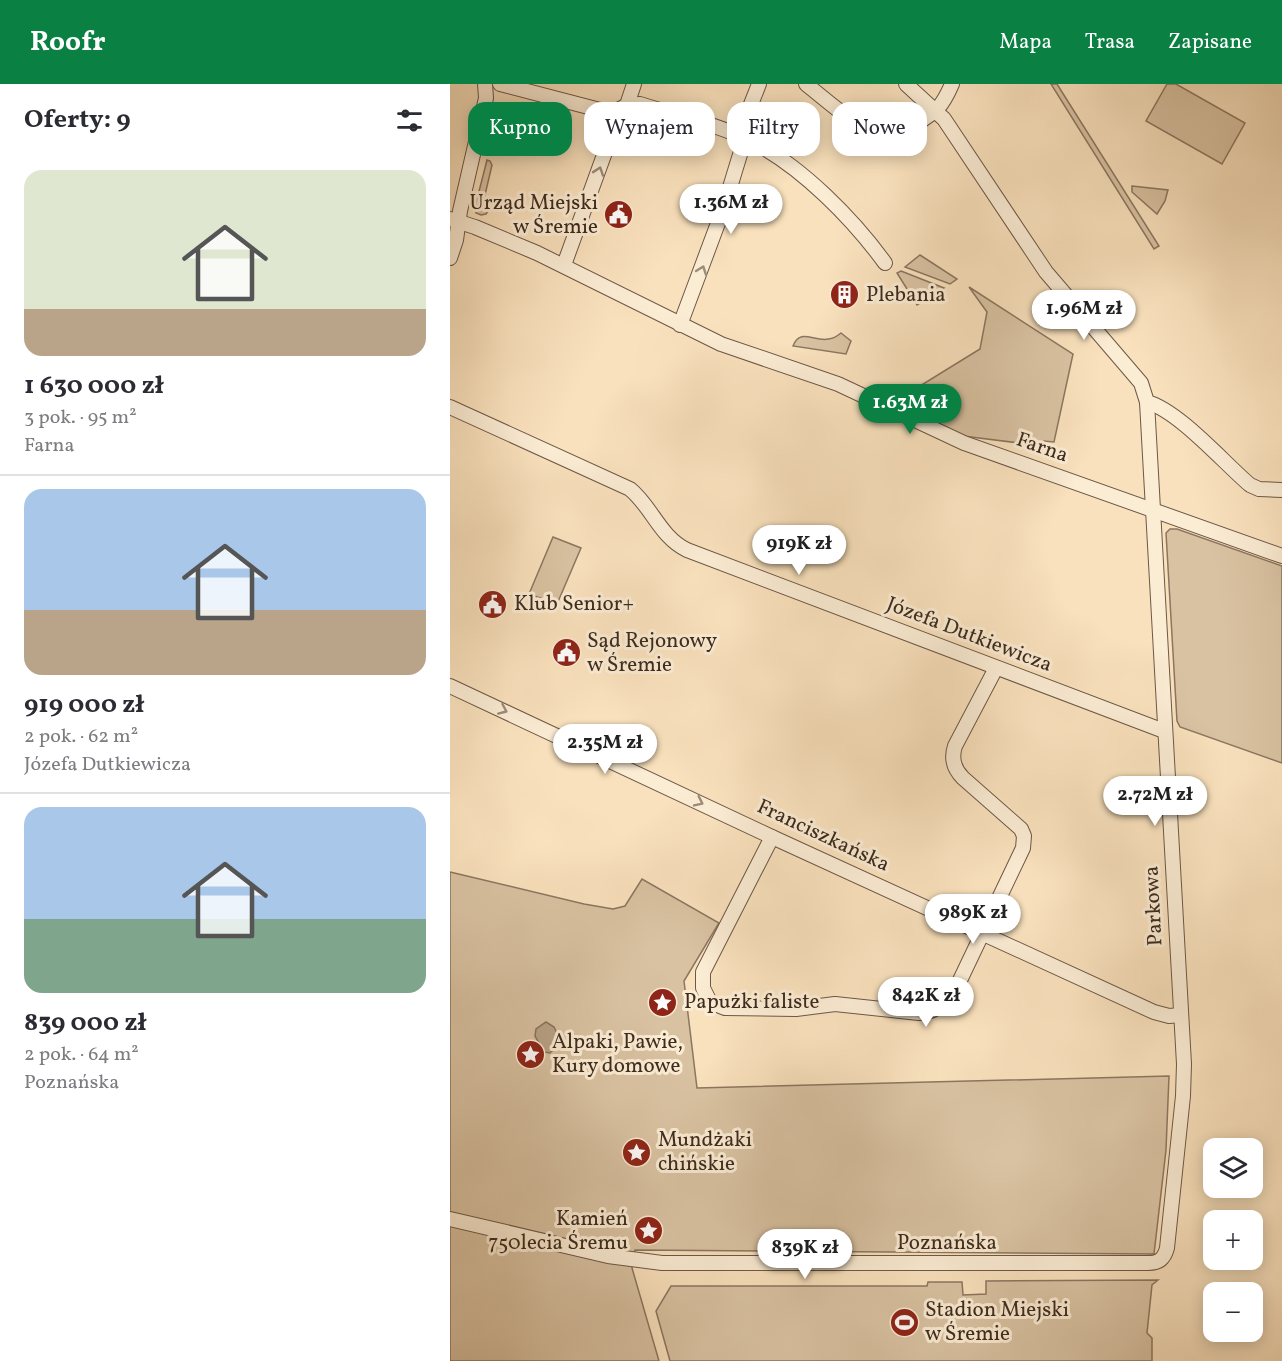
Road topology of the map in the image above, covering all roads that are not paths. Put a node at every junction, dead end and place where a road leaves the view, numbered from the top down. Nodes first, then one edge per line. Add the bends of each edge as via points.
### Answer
1 (485, 84) edge
2 (500, 84) edge
3 (634, 84) edge
4 (759, 84) edge
5 (806, 84) edge
6 (906, 84) edge
7 (952, 84) edge
8 (628, 102) edge
9 (752, 102) edge
10 (584, 106) edge
11 (936, 112) junction
12 (604, 156) edge
13 (740, 156) edge
14 (774, 156) edge
15 (454, 221) edge
16 (450, 258) edge
17 (885, 263) dead end
18 (564, 266) junction
19 (680, 324) junction
20 (1147, 402) junction
21 (450, 407) edge
22 (1282, 490) edge
23 (1154, 510) junction
24 (1282, 556) edge
25 (996, 668) junction
26 (450, 686) edge
27 (1164, 731) junction
28 (772, 837) junction
29 (983, 933) junction
30 (1181, 1015) junction
31 (450, 1219) edge
32 (1160, 1260) joint

1 - 15 street via 486,98
2 - 10 street
3 - 8 street
4 - 9 street
5 - 11 street via 875,135 896,134
6 - 11 street
7 - 11 street
11 - 20 street via 1046,272 1141,383
18 -> 12 street
19 -> 13 street
14 - 17 street via 818,189
15 - 16 street via 456,240
15 - 18 street, Farna
18 - 19 street, Farna
19 - 23 street, Farna via 729,347 838,384 964,443
20 - 22 street via 1176,418 1250,485
20 - 23 street, Parkowa
21 - 25 street, Józefa Dutkiewicza via 630,489 668,537 687,550
23 - 24 street, Farna
23 - 27 street, Parkowa
25 - 27 street, Józefa Dutkiewicza
25 - 29 street via 953,755 959,774 1017,826 1023,836 1022,852
26 -> 28 street, Franciszkańska
27 - 30 street, Parkowa
28 - 29 street, Franciszkańska
28 - 29 street via 703,972 704,993 720,1008 796,1010 835,1004 931,1011 953,995
29 - 30 street, Franciszkańska via 1159,1014
30 - 32 street, Parkowa via 1183,1096 1167,1248
31 - 32 street, Poznańska via 614,1257 662,1263

